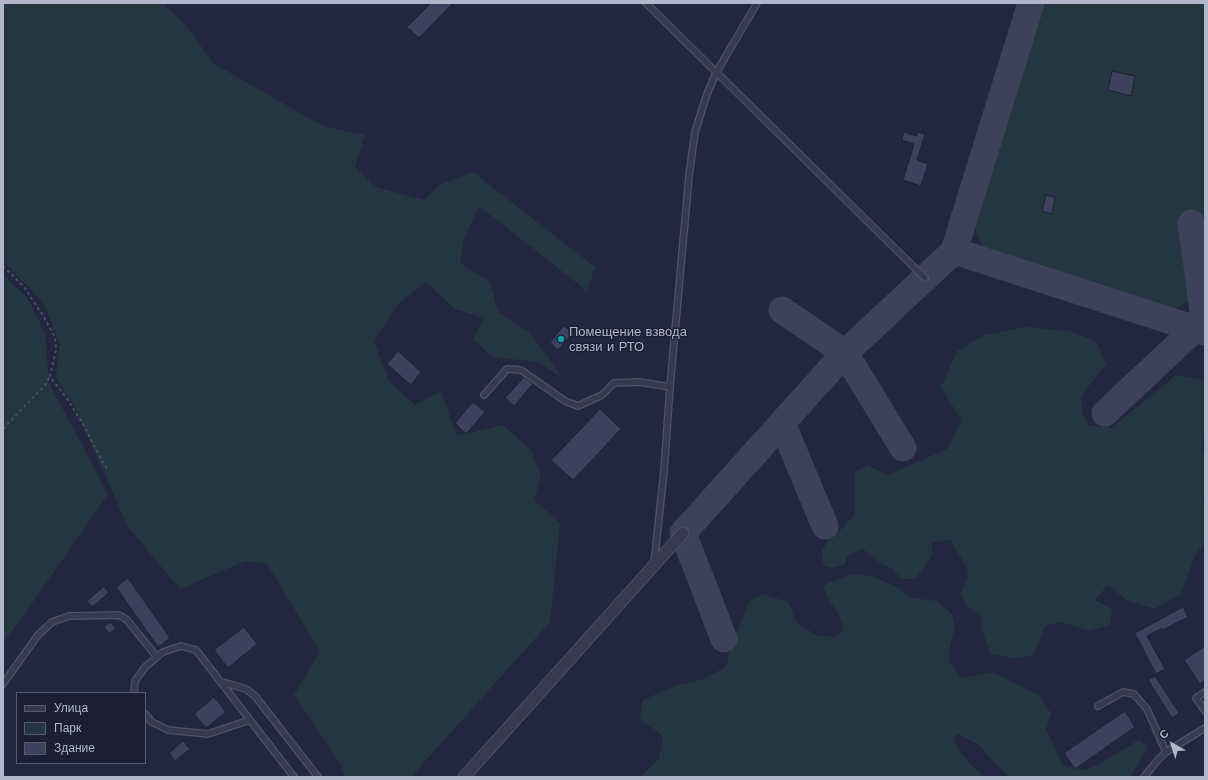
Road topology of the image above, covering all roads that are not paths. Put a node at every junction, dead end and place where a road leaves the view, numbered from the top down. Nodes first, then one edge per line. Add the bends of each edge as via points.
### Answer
1 (646, 3) edge
2 (757, 3) edge
3 (716, 73) junction
4 (925, 278) dead end
5 (670, 387) junction
6 (484, 395) dead end
7 (683, 533) dead end
8 (653, 566) junction
9 (157, 657) junction
10 (221, 682) junction
11 (3, 684) edge
12 (134, 692) edge
13 (1205, 692) edge
14 (1098, 706) dead end
15 (1205, 711) edge
16 (146, 715) edge
17 (250, 720) junction
18 (1205, 728) edge
19 (1166, 752) junction
20 (294, 777) edge
21 (318, 777) edge
22 (464, 777) edge
23 (1144, 777) edge

1 - 3 lane
2 - 3 lane
3 - 4 lane
3 - 5 lane via 695,132
5 - 6 lane via 639,382 614,383 602,395 578,406 565,401 521,370 507,369
5 - 8 lane
7 - 8 street
8 - 22 street
9 - 10 lane via 163,652 181,646 196,650
9 - 11 lane via 127,620 119,615 69,616 52,622 38,635
9 - 12 lane via 145,667 135,681
10 - 17 lane
10 - 21 lane via 246,689 255,696
13 - 15 lane via 1196,698
14 - 19 lane via 1123,692 1134,694 1147,709
16 - 17 lane via 152,722 168,730 208,734
17 - 20 lane
18 - 19 lane
19 - 23 lane

